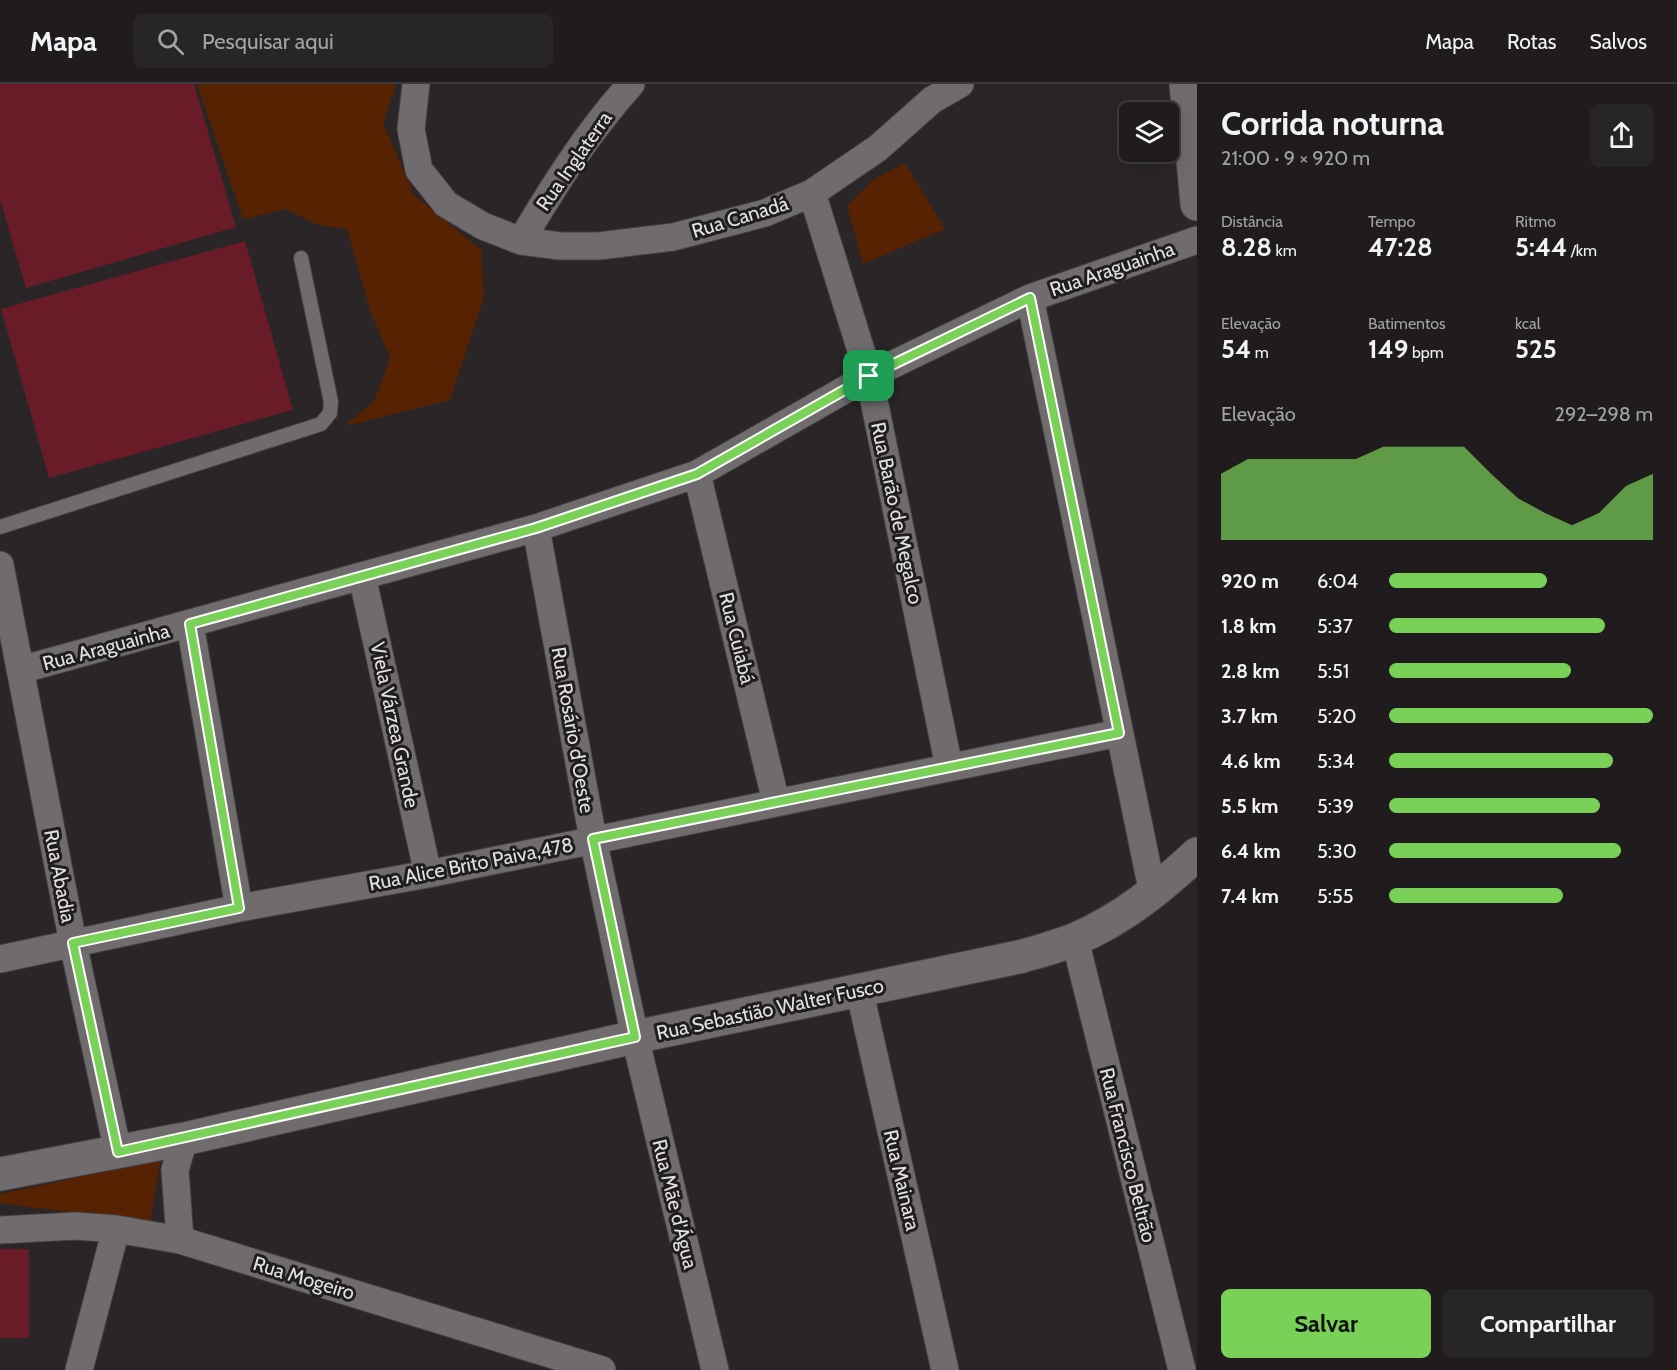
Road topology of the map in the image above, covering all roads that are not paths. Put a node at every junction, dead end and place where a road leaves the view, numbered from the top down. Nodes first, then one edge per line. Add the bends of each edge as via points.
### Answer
1 (416, 84) edge
2 (632, 84) edge
3 (960, 84) edge
4 (1186, 84) edge
5 (812, 193) junction
6 (1197, 204) edge
7 (1197, 240) edge
8 (521, 241) junction
9 (301, 258) dead end
10 (1030, 298) junction
11 (869, 376) junction
12 (697, 474) junction
13 (0, 527) edge
14 (536, 528) junction
15 (0, 565) edge
16 (362, 576) junction
17 (190, 624) junction
18 (20, 669) junction
19 (1119, 733) junction
20 (949, 767) junction
21 (776, 802) junction
22 (593, 839) junction
23 (1197, 854) edge
24 (428, 874) junction
25 (1153, 894) junction
26 (239, 908) junction
27 (1075, 940) junction
28 (73, 943) junction
29 (0, 958) edge
30 (860, 989) junction
31 (635, 1037) junction
32 (184, 1139) junction
33 (118, 1152) junction
34 (0, 1174) edge
35 (116, 1229) junction
36 (0, 1230) edge
37 (180, 1240) junction
38 (80, 1370) edge
39 (602, 1370) edge
40 (715, 1370) edge
41 (945, 1370) edge
42 (1182, 1370) edge

1 - 8 street, Rua Canadá via 411,129 419,170 446,204 483,226
2 - 8 street, Rua Inglaterra via 562,171
3 - 5 street, Rua Canadá via 932,100 878,148
4 - 6 street
5 - 8 street, Rua Canadá via 765,213 673,237 600,246
5 - 11 street, Rua Barão de Megalco
7 - 10 street, Rua Araguainha
9 - 13 lane via 331,402 330,413 321,424
10 - 11 street, Rua Araguainha
10 - 19 street
11 - 12 street, Rua Araguainha
11 - 20 street, Rua Barão de Megalco
12 - 14 street, Rua Araguainha
12 - 21 street, Rua Cuiabá
14 - 16 street, Rua Araguainha
14 - 22 street, Rua Rosário d'Oeste
15 - 18 street, Rua Abadia
16 - 17 street, Rua Araguainha
16 - 24 street, Viela Várzea Grande
17 - 18 street, Rua Araguainha
17 - 26 street
18 - 28 street, Rua Abadia
19 - 20 street, Rua Alice Brito Paiva,478
19 - 25 street
20 - 21 street, Rua Alice Brito Paiva,478
21 - 22 street, Rua Alice Brito Paiva,478
22 - 24 street, Rua Alice Brito Paiva,478
22 - 31 street, Rua Rosário d'Oeste
23 - 25 street, Rua Sebastião Walter Fusco
24 - 26 street, Rua Alice Brito Paiva,478
25 - 27 street, Rua Sebastião Walter Fusco
26 - 28 street, Rua Alice Brito Paiva,478
27 - 30 street, Rua Sebastião Walter Fusco via 1023,956
27 - 42 street, Rua Francisco Beltrão
28 - 29 street, Rua Alice Brito Paiva,478
28 - 33 street, Rua Abadia
30 - 31 street, Rua Sebastião Walter Fusco
30 - 41 street, Rua Mainara
31 - 32 street, Rua Sebastião Walter Fusco
31 - 40 street, Rua Mãe d'Água
32 - 33 street, Rua Sebastião Walter Fusco
32 - 37 street via 175,1170
33 - 34 street, Rua Sebastião Walter Fusco
35 - 36 street, Rua Mogeiro via 75,1226
35 - 37 street, Rua Mogeiro
35 - 38 street
37 - 39 street, Rua Mogeiro

